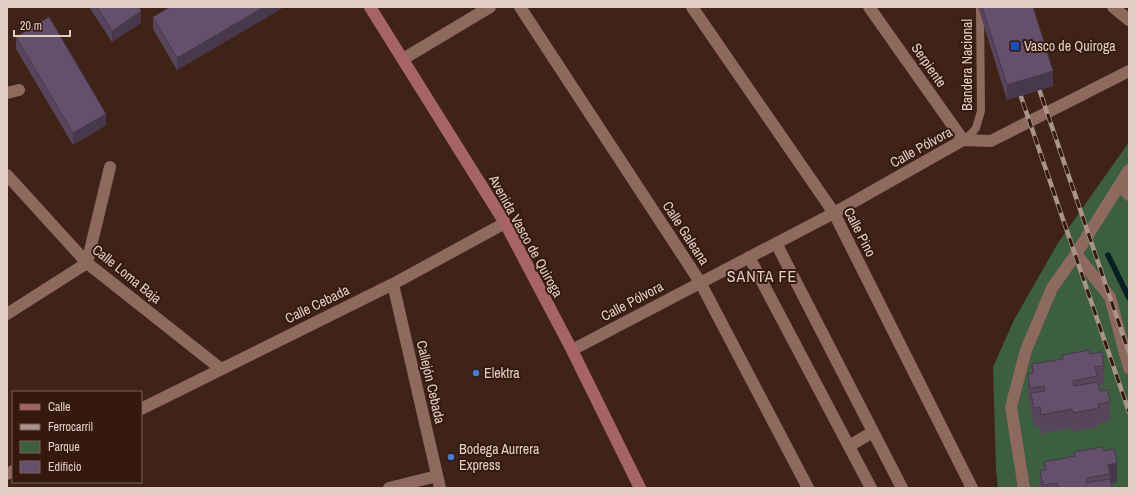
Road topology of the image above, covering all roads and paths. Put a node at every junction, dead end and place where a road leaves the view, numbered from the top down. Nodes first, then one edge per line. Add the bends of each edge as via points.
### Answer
1 (370, 7) edge
2 (490, 7) edge
3 (520, 7) edge
4 (692, 7) edge
5 (869, 7) edge
6 (980, 7) edge
7 (1113, 7) edge
8 (1129, 20) edge
9 (403, 59) junction
10 (1129, 72) edge
11 (19, 90) dead end
12 (7, 93) edge
13 (963, 140) junction
14 (110, 167) dead end
15 (1129, 170) edge
16 (7, 175) edge
17 (1120, 185) junction
18 (1129, 195) edge
19 (834, 213) junction
20 (505, 223) junction
21 (776, 243) junction
22 (1076, 254) junction
23 (749, 257) junction
24 (87, 263) junction
25 (700, 282) junction
26 (393, 284) junction
27 (7, 314) edge
28 (572, 350) junction
29 (1129, 368) edge
30 (222, 369) junction
31 (142, 409) edge
32 (873, 432) junction
33 (849, 446) junction
34 (439, 482) edge
35 (389, 488) edge
36 (640, 488) edge
37 (808, 488) edge
38 (871, 488) edge
39 (902, 488) edge
40 (972, 488) edge
41 (1024, 488) edge

1 - 9 main road, Avenida Vasco de Quiroga
2 - 9 street
3 - 25 street, Calle Galeana
4 - 19 street, Calle Pino
5 - 13 street, Serpiente
6 - 13 lane, Bandera Nacional via 981,111 976,128
7 - 8 street
9 - 20 main road, Avenida Vasco de Quiroga
10 - 13 street, Calle Pólvora via 991,141
11 - 12 street
13 - 19 street, Calle Pólvora
14 - 24 street
15 - 17 street
16 - 24 street, Calle Loma Baja
17 - 18 street
17 - 22 street
19 - 21 street, Calle Pólvora
19 - 40 street, Calle Pino
20 - 26 street, Calle Cebada
20 - 28 main road, Avenida Vasco de Quiroga
21 - 23 street, Calle Pólvora
21 - 32 street
22 - 29 street via 1110,297
22 - 41 street via 1052,288 1026,350 1011,406
23 - 25 street, Calle Pólvora
23 - 33 street
24 - 27 street
24 - 30 street, Calle Loma Baja
25 - 28 street, Calle Pólvora
25 - 37 street, Calle Galeana
26 - 30 street, Calle Cebada
26 - 34 street, Callejón Cebada
28 - 36 main road, Avenida Vasco de Quiroga
30 - 31 street, Calle Cebada
32 - 33 street
32 - 39 street
33 - 38 street
34 - 35 street

